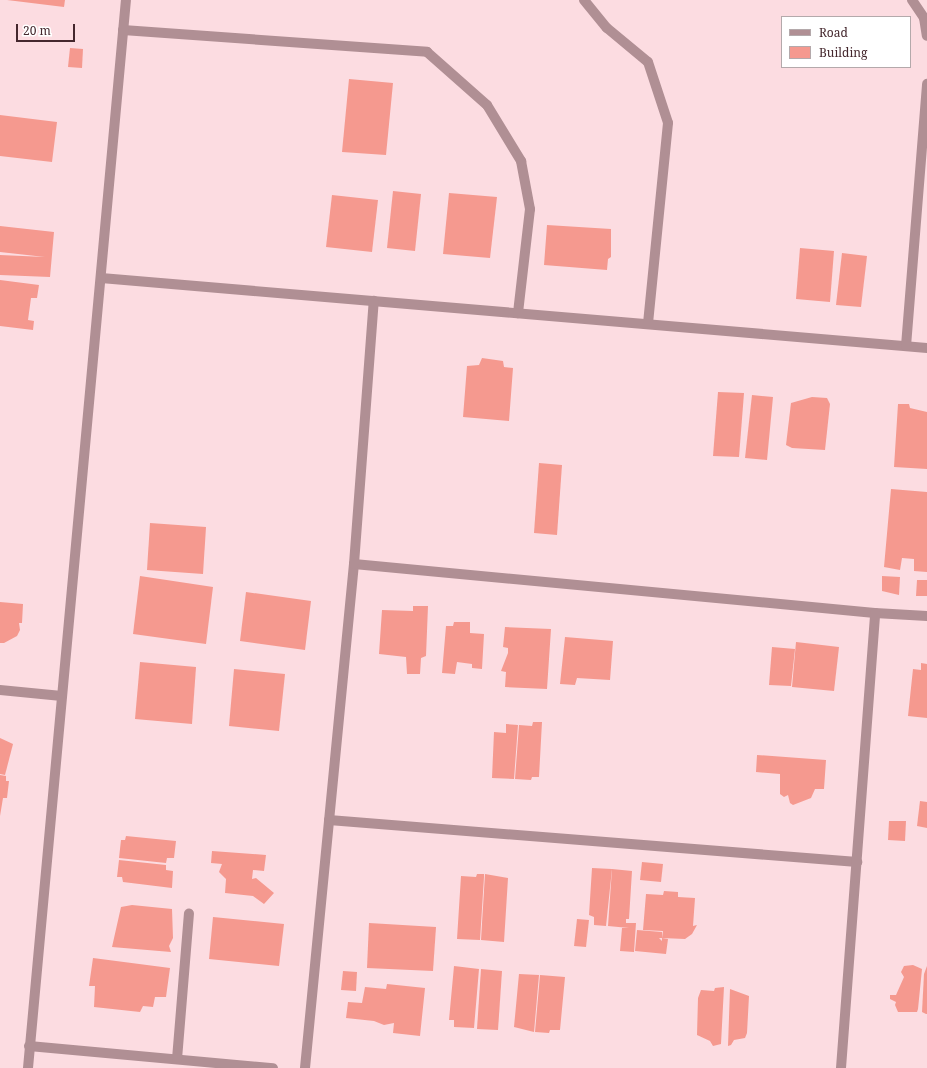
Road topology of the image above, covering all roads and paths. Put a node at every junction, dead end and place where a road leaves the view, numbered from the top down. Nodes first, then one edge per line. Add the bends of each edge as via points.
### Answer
1 (126, 0) edge
2 (584, 0) edge
3 (912, 0) edge
4 (124, 30) junction
5 (927, 36) edge
6 (927, 84) edge
7 (101, 278) junction
8 (374, 301) junction
9 (518, 313) junction
10 (648, 324) junction
11 (906, 346) junction
12 (927, 348) edge
13 (354, 564) junction
14 (875, 613) junction
15 (927, 616) edge
16 (0, 690) edge
17 (62, 696) junction
18 (329, 820) junction
19 (857, 862) junction
20 (189, 913) dead end
21 (29, 1046) junction
22 (177, 1059) junction
23 (28, 1068) edge
24 (273, 1068) edge
25 (305, 1068) edge
26 (841, 1068) edge

1 - 4 street
2 - 10 street via 607,28 648,62 668,123
3 - 5 street via 924,18
4 - 7 street
4 - 9 street via 427,52 487,105 521,161 530,209
6 - 11 street
7 - 8 street
7 - 17 street
8 - 9 street
8 - 13 street
9 - 10 street
10 - 11 street
11 - 12 street
13 - 14 street
13 - 18 street
14 - 15 street
14 - 19 street
16 - 17 street
17 - 21 street
18 - 19 street
18 - 25 street
19 - 26 street
20 - 22 street
21 - 22 street
21 - 23 street
22 - 24 street

